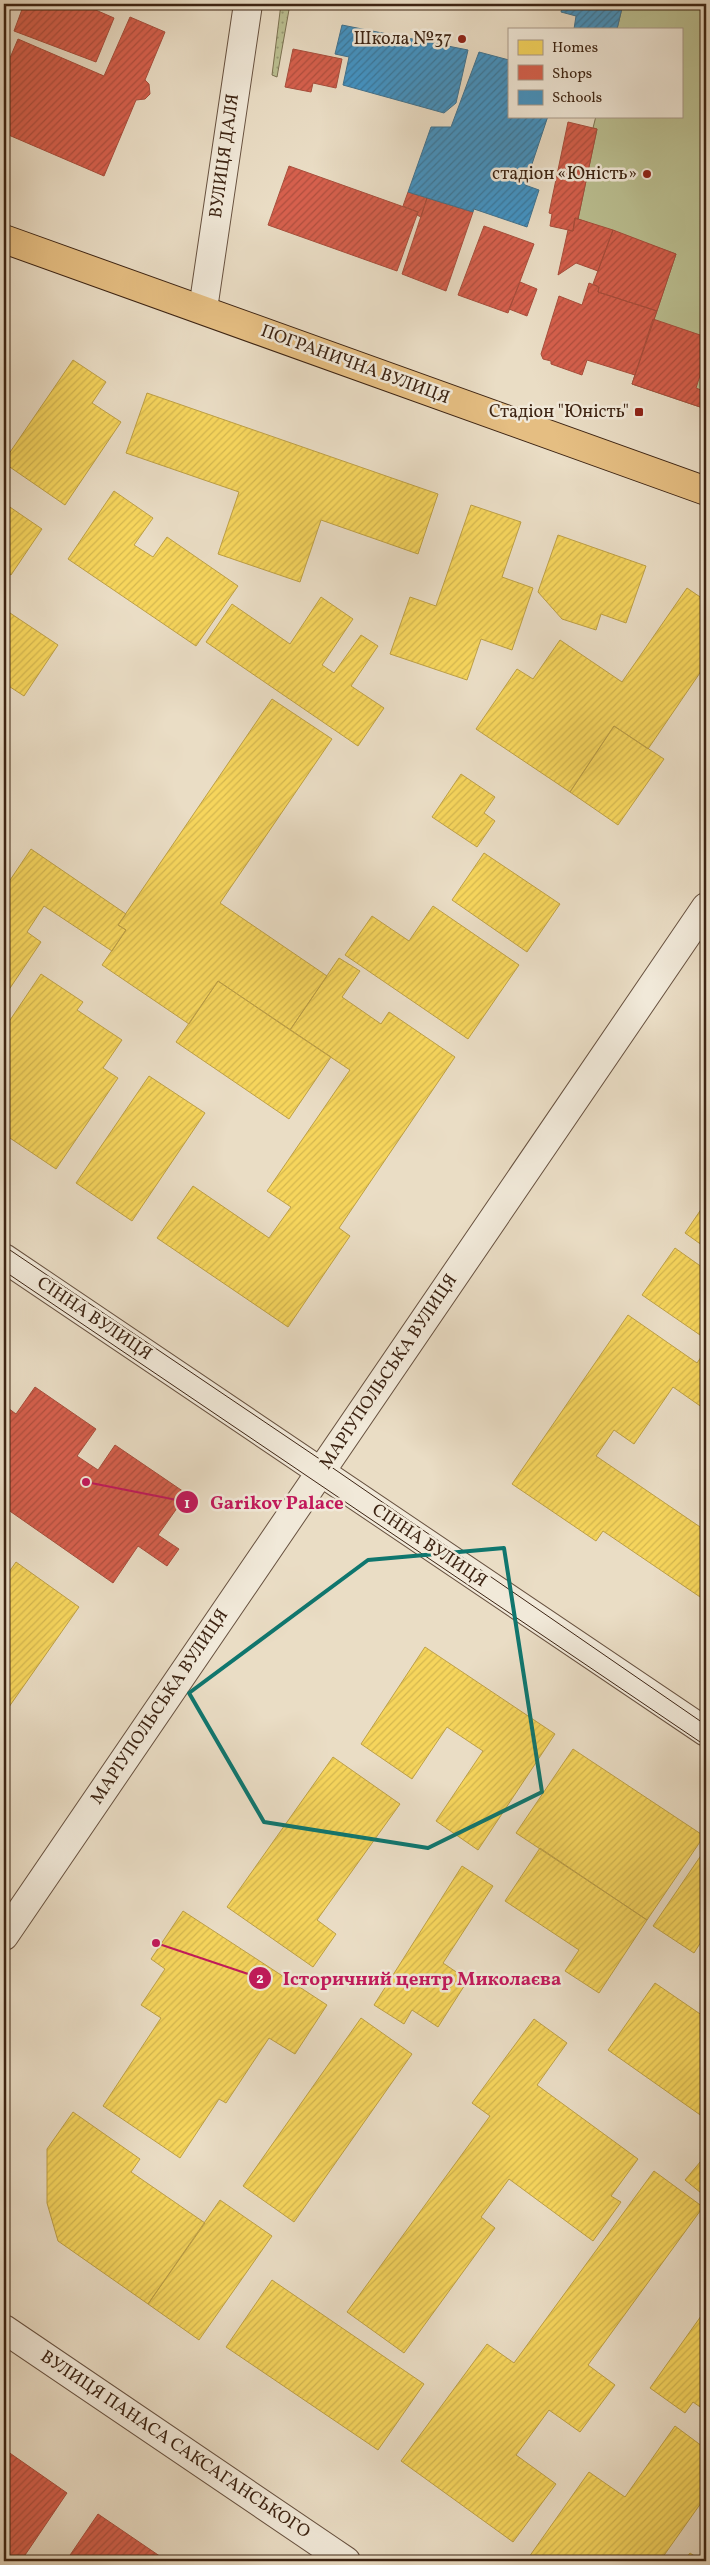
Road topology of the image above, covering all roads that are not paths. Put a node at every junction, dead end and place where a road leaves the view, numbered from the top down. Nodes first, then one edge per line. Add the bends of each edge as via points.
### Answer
1 (248, 4) edge
2 (4, 239) edge
3 (202, 309) junction
4 (706, 491) edge
5 (706, 907) edge
6 (4, 1258) edge
7 (320, 1472) junction
8 (706, 1732) edge
9 (4, 1936) edge
10 (4, 2329) edge
11 (346, 2561) edge

1 - 3 street, ВУЛИЦЯ ДАЛЯ
2 - 3 main road, ПОГРАНИЧНА ВУЛИЦЯ
3 - 4 main road, ПОГРАНИЧНА ВУЛИЦЯ
5 - 7 street, МАРІУПОЛЬСЬКА ВУЛИЦЯ
6 - 7 street, СІННА ВУЛИЦЯ
7 - 8 street, СІННА ВУЛИЦЯ
7 - 9 street, МАРІУПОЛЬСЬКА ВУЛИЦЯ
10 - 11 street, ВУЛИЦЯ ПАНАСА САКСАГАНСЬКОГО

